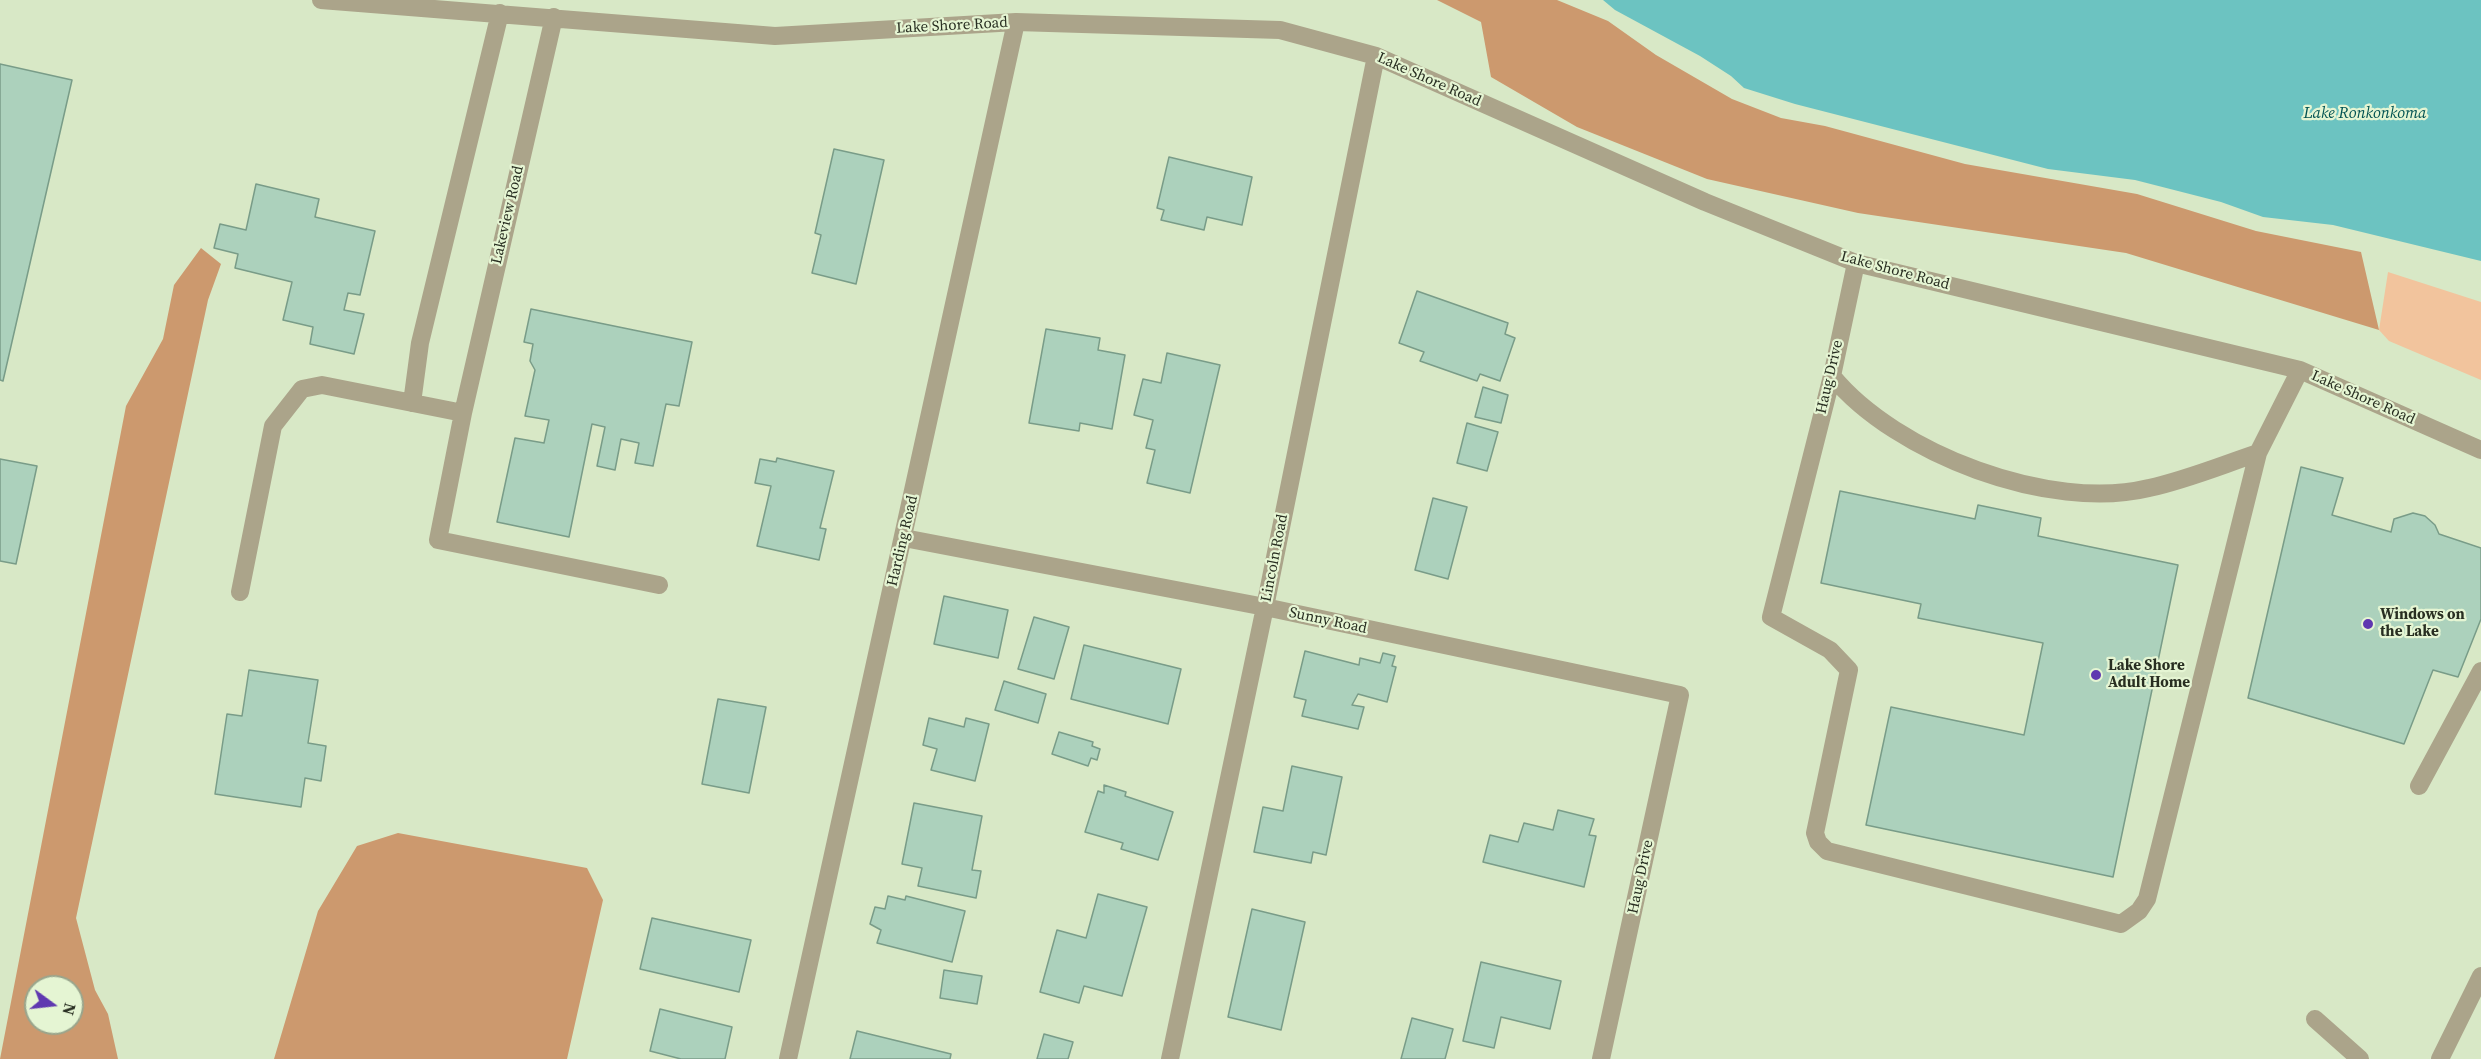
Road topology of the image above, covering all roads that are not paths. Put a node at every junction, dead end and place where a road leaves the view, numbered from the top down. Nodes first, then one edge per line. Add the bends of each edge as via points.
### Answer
1 (321, 0) edge
2 (500, 13) junction
3 (554, 17) junction
4 (1016, 22) junction
5 (1376, 56) junction
6 (1856, 263) junction
7 (2300, 370) junction
8 (1832, 376) junction
9 (412, 403) junction
10 (463, 413) junction
11 (2481, 450) edge
12 (2258, 453) junction
13 (904, 538) junction
14 (659, 585) dead end
15 (240, 592) dead end
16 (1265, 607) junction
17 (2481, 671) edge
18 (1680, 695) joint
19 (2419, 786) dead end
20 (2481, 976) edge
21 (2315, 1019) dead end
22 (788, 1059) edge
23 (1170, 1059) edge
24 (1601, 1059) edge
25 (2360, 1059) edge
26 (2440, 1059) edge

1 - 2 street, Lake Shore Road
2 - 3 street, Lake Shore Road
2 - 9 street via 420,343
3 - 4 street, Lake Shore Road via 775,36
3 - 10 street, Lakeview Road
4 - 5 street, Lake Shore Road via 1280,30
4 - 13 street, Harding Road
5 - 6 street, Lake Shore Road via 1705,202
5 - 16 street, Lincoln Road
6 - 7 street, Lake Shore Road
6 - 8 street, Haug Drive
7 - 11 street, Lake Shore Road
7 - 12 street
8 - 12 street via 1848,396 1922,446 2021,484 2083,494 2148,489
8 - 12 street, Haug Drive via 1771,617 1830,650 1849,670 1815,833 1818,842 1827,851 2121,924 2139,911 2147,898
9 - 10 street
9 - 15 street via 322,385 302,389 273,426
10 - 14 street, Lakeview Road via 438,540
13 - 16 street, Sunny Road
13 - 22 street, Harding Road
16 - 18 street, Sunny Road
16 - 23 street, Lincoln Road
17 - 19 street
18 - 24 street, Haug Drive
20 - 26 street
21 - 25 street

